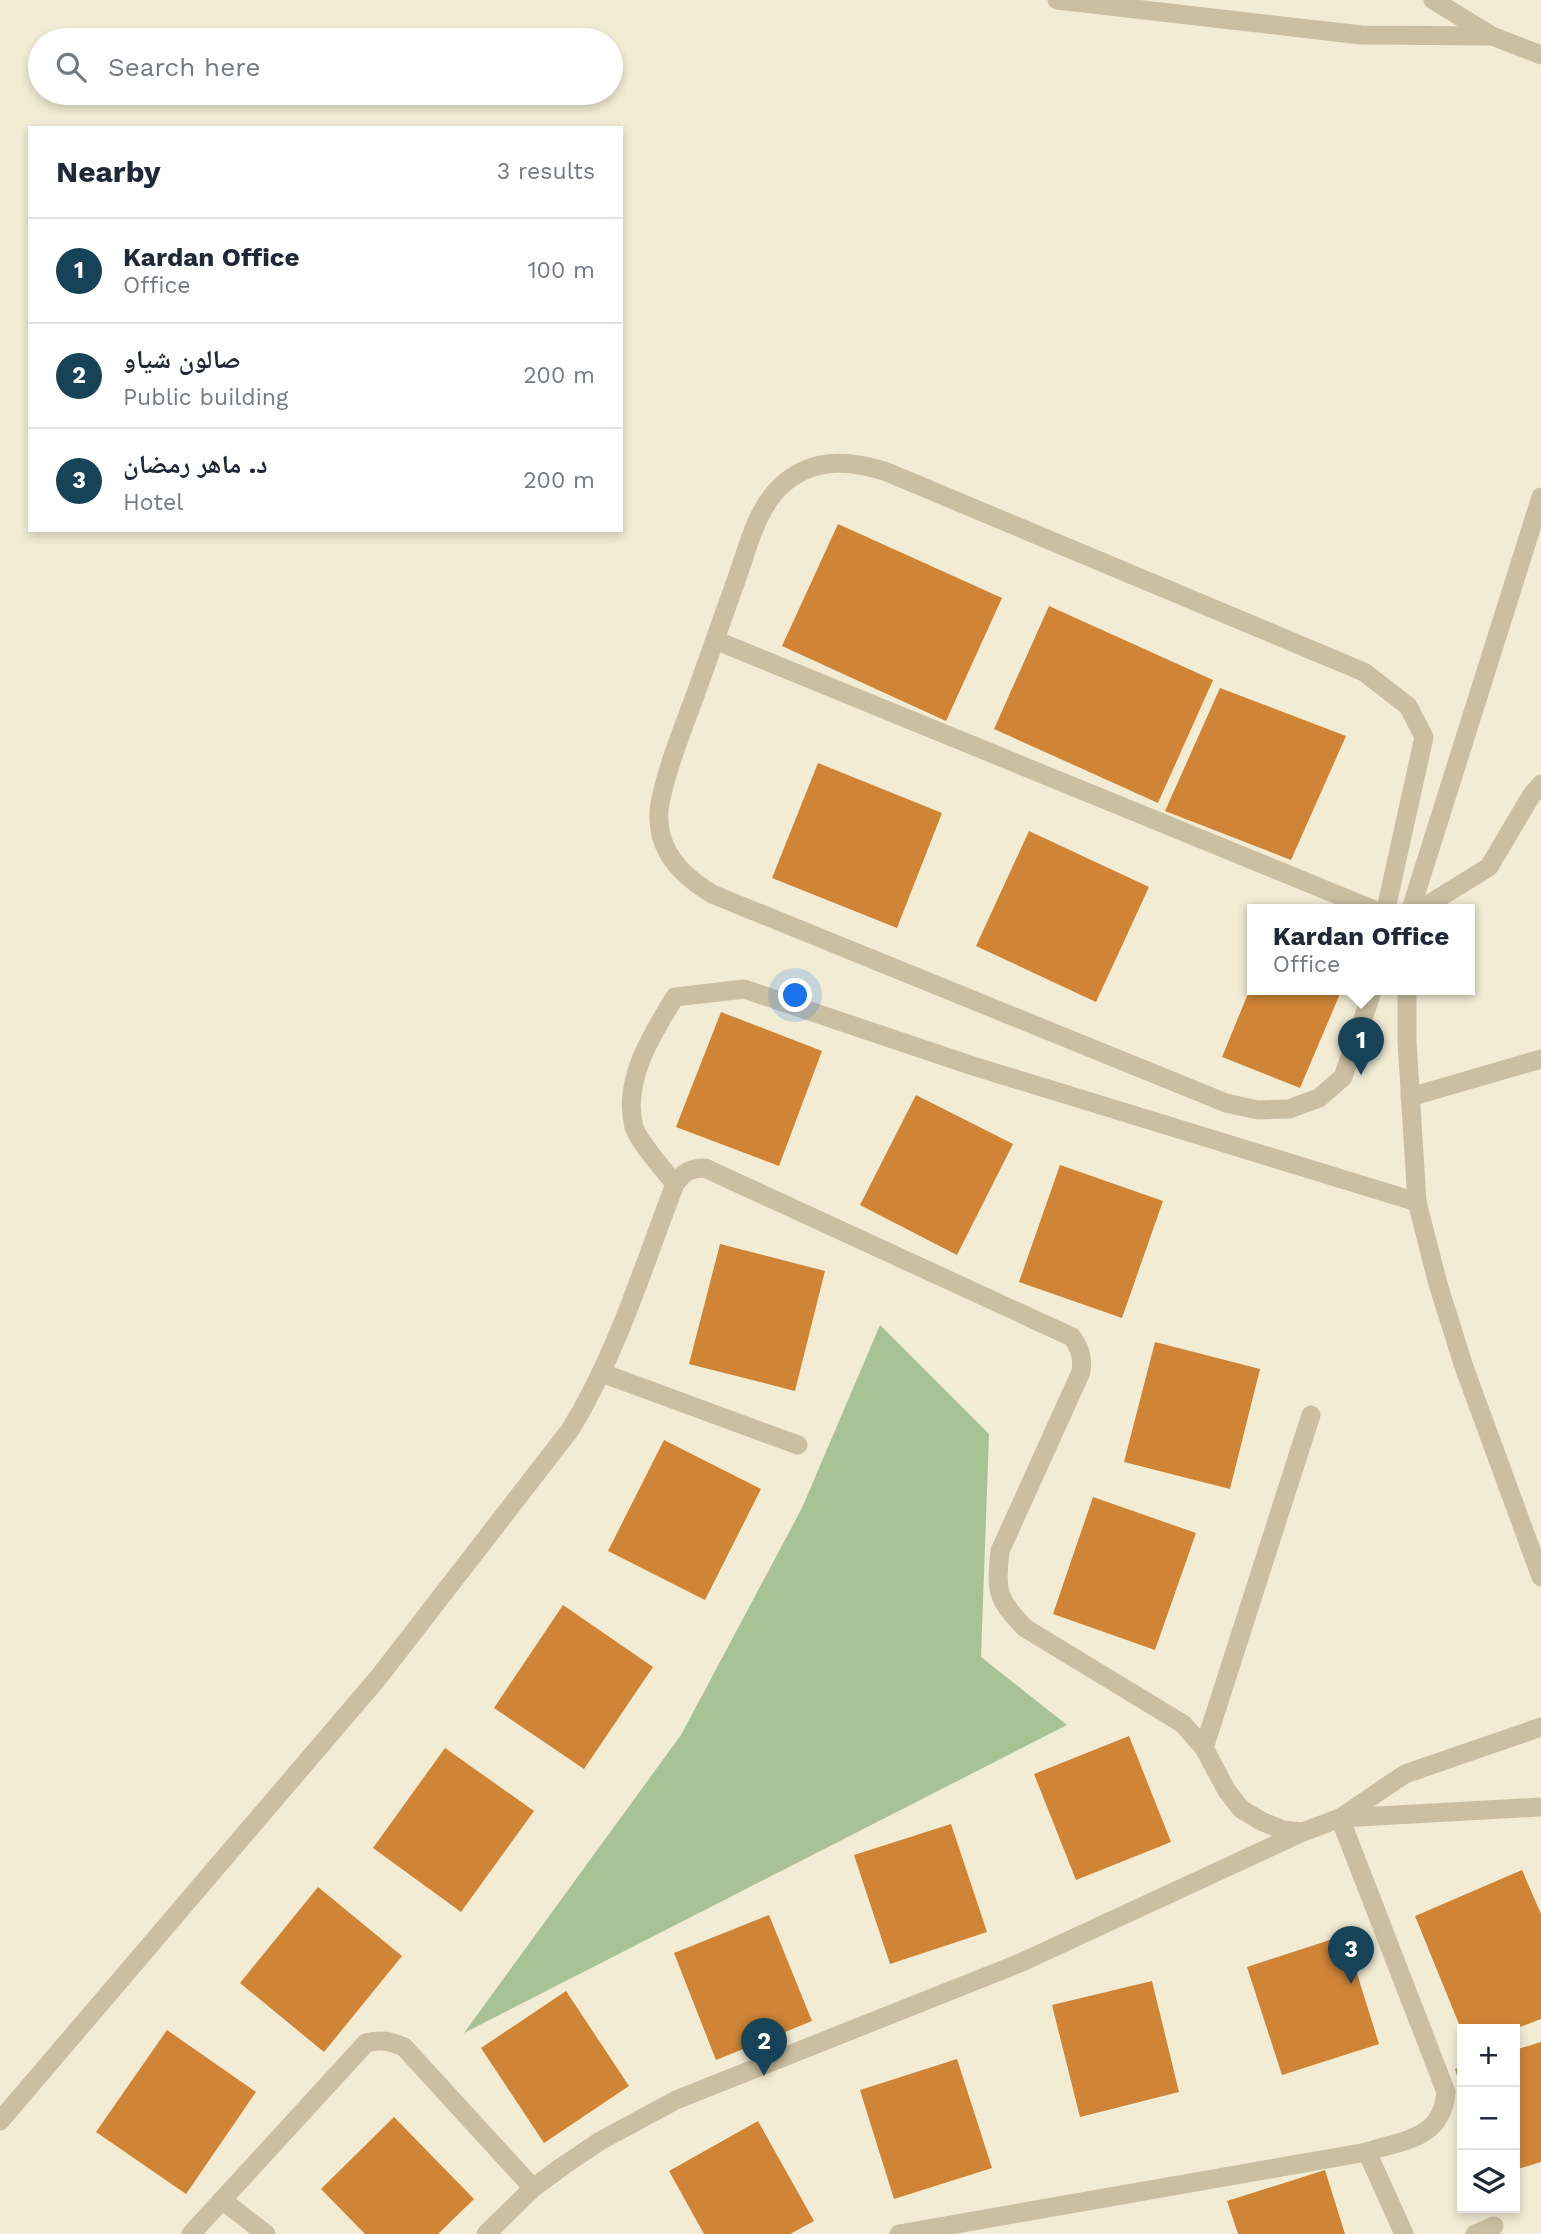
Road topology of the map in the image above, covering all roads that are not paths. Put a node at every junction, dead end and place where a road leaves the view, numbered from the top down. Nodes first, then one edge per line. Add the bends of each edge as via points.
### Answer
1 (1433, 0) edge
2 (1067, 1) edge
3 (1492, 36) junction
4 (1541, 55) edge
5 (1541, 497) edge
6 (715, 640) junction
7 (1541, 784) edge
8 (1359, 904) edge
9 (1387, 904) edge
10 (1413, 904) edge
11 (1429, 904) edge
12 (1371, 995) edge
13 (1408, 995) edge
14 (1541, 1059) edge
15 (1410, 1097) junction
16 (675, 1184) junction
17 (1417, 1202) junction
18 (602, 1373) junction
19 (1311, 1415) dead end
20 (798, 1445) dead end
21 (1541, 1577) edge
22 (1541, 1727) edge
23 (1204, 1748) junction
24 (1541, 1807) edge
25 (1340, 1818) junction
26 (1303, 1832) junction
27 (0, 2121) edge
28 (1367, 2152) junction
29 (533, 2188) junction
30 (222, 2200) junction
31 (1494, 2225) dead end
32 (191, 2234) edge
33 (266, 2234) edge
34 (486, 2234) edge
35 (900, 2234) edge
36 (1404, 2234) edge
37 (1475, 2234) edge

1 - 3 street
2 - 3 street via 1361,35
3 - 4 street
5 - 10 street
6 - 8 street
6 - 9 street via 758,521 782,485 821,464 843,462 887,472 1364,672 1408,706 1424,737
6 - 12 street via 659,807 661,834 672,859 689,880 712,894 1226,1103 1258,1110 1289,1109 1320,1098 1343,1077
7 - 11 street via 1489,867
13 - 15 street
14 - 15 street
15 - 17 street
16 - 17 street via 634,1129 630,1094 649,1038 675,997 744,989 973,1066
16 - 18 street
16 - 23 street via 683,1172 705,1168 1072,1337 1079,1347 1081,1372 1000,1550 997,1582 1005,1607 1025,1628 1170,1714
17 - 21 street via 1464,1367
18 - 20 street
18 - 27 street via 570,1430 378,1678
19 - 23 street
22 - 25 street via 1405,1774
23 - 26 street via 1241,1809 1263,1822
24 - 25 street
25 - 26 street
25 - 28 street via 1446,2092 1445,2108 1428,2132
26 - 29 street via 1020,1963 677,2100 600,2141
28 - 35 street
28 - 36 street
29 - 30 street via 404,2047 380,2039 366,2043
29 - 34 street
30 - 32 street
30 - 33 street
31 - 37 street

